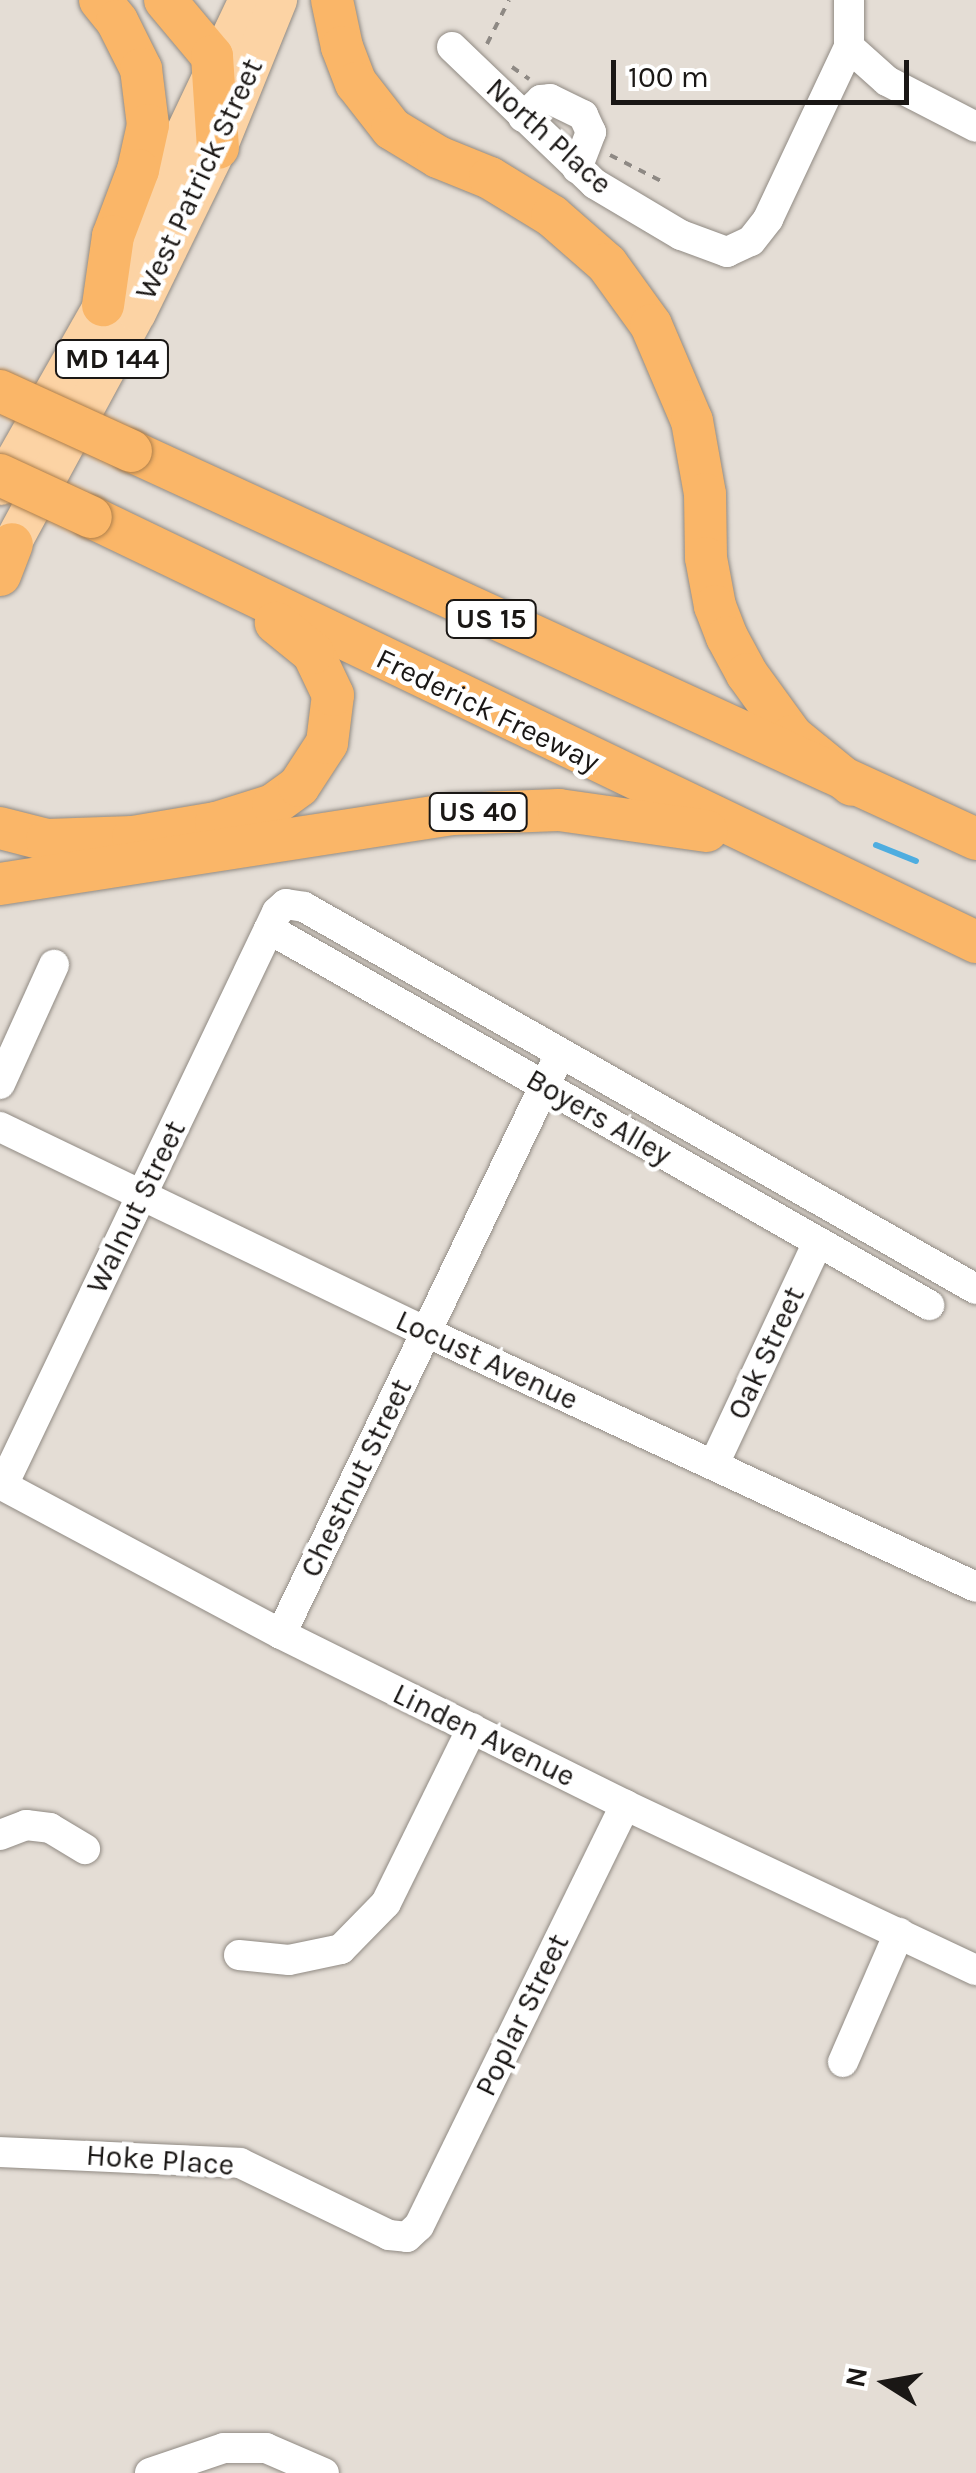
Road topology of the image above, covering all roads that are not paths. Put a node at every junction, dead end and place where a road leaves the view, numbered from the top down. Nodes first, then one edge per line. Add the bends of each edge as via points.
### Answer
1 (100, 0) edge
2 (166, 0) edge
3 (248, 0) edge
4 (278, 0) edge
5 (332, 0) edge
6 (848, 0) edge
7 (849, 47) junction
8 (452, 48) dead end
9 (213, 77) junction
10 (522, 116) junction
11 (976, 127) edge
12 (218, 148) junction
13 (577, 168) junction
14 (103, 305) junction
15 (0, 391) edge
16 (0, 476) edge
17 (0, 486) edge
18 (4, 562) edge
19 (233, 588) junction
20 (852, 784) junction
21 (0, 828) edge
22 (976, 839) edge
23 (0, 884) edge
24 (269, 929) junction
25 (958, 934) edge
26 (54, 965) dead end
27 (561, 1052) junction
28 (0, 1084) edge
29 (544, 1086) junction
30 (0, 1127) edge
31 (142, 1195) junction
32 (818, 1242) junction
33 (976, 1289) edge
34 (929, 1305) dead end
35 (426, 1332) junction
36 (714, 1464) junction
37 (1, 1485) edge
38 (976, 1587) edge
39 (281, 1634) junction
40 (472, 1728) junction
41 (624, 1804) junction
42 (0, 1835) edge
43 (85, 1849) dead end
44 (899, 1933) junction
45 (238, 1955) dead end
46 (976, 1970) edge
47 (843, 2062) dead end
48 (0, 2152) edge
49 (419, 2226) joint
50 (150, 2473) edge
51 (324, 2473) edge

1 - 14 highway via 132,46 148,125 114,236
2 - 9 highway via 212,56
3 - 9 main road, West Patrick Street / MD 144
4 - 12 main road, West Patrick Street / MD 144
5 - 20 highway via 356,83 392,129 552,216 607,264 651,325 692,421 705,494 706,558 727,637 792,736
6 - 7 street
7 - 11 street via 887,82
7 - 13 street, North Place via 768,218 751,241 727,252 681,236
8 - 10 street, North Place
9 - 12 highway
9 - 14 main road, West Patrick Street / MD 144
10 - 13 street, North Place
10 - 13 street via 550,99 584,115 591,132
12 - 18 main road, West Patrick Street / MD 144
14 - 17 main road, West Patrick Street
15 - 20 highway, US 15, bridge
16 - 19 highway, Frederick Freeway / US 15, bridge
19 - 21 highway via 313,653 333,695 327,743 299,786 273,804 216,823 133,838 47,840
19 - 25 highway, Frederick Freeway / US 15
20 - 22 highway, US 15
23 - 25 highway, US 40 via 453,814 559,810 713,832
24 - 27 street via 277,912 296,902
24 - 29 street, Boyers Alley
24 - 31 street, Walnut Street
26 - 28 street
27 - 29 street, Chestnut Street
27 - 33 street
29 - 32 street, Boyers Alley
29 - 35 street, Chestnut Street
30 - 31 street, Locust Avenue
31 - 35 street, Locust Avenue
31 - 37 street, Walnut Street
32 - 34 street, Boyers Alley
32 - 36 street, Oak Street
35 - 36 street, Locust Avenue
35 - 39 street, Chestnut Street
36 - 38 street, Locust Avenue
37 - 39 street, Linden Avenue
39 - 40 street, Linden Avenue
40 - 41 street, Linden Avenue
40 - 45 street via 386,1902 341,1950 289,1960
41 - 44 street, Linden Avenue
41 - 49 street, Poplar Street
42 - 43 street via 26,1826 50,1828
44 - 46 street, Linden Avenue
44 - 47 street
48 - 49 street, Hoke Place via 240,2163 389,2234 406,2237
50 - 51 street via 224,2448 266,2448

